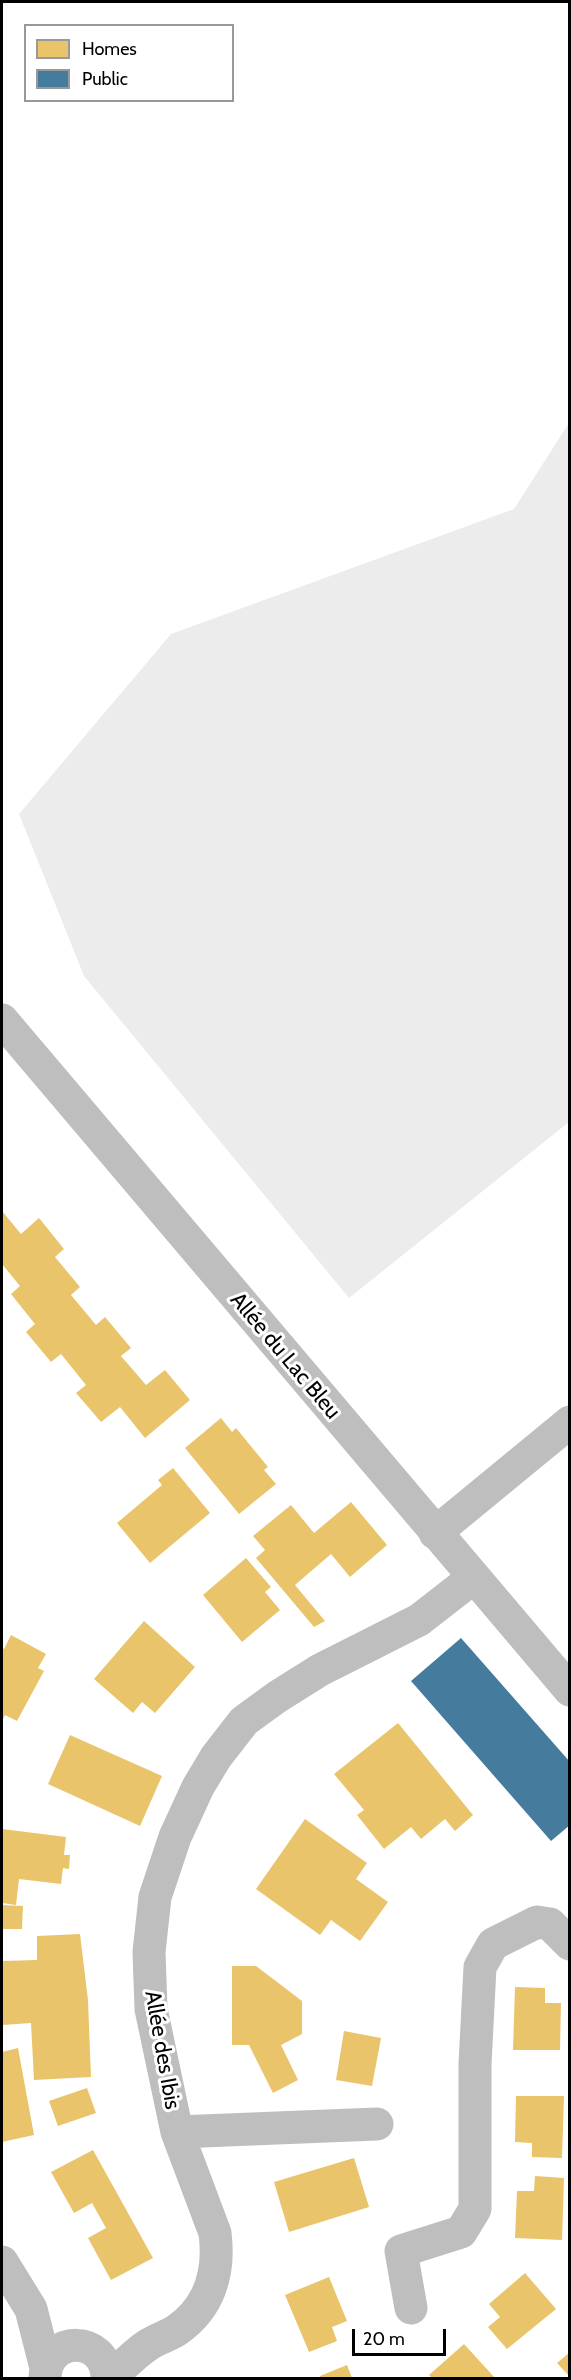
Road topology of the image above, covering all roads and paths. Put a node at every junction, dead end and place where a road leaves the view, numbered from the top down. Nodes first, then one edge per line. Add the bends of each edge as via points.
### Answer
1 (2, 1020) edge
2 (570, 1422) edge
3 (435, 1533) junction
4 (473, 1578) junction
5 (570, 1690) edge
6 (570, 1944) edge
7 (377, 2124) dead end
8 (177, 2133) junction
9 (2, 2262) edge
10 (31, 2308) junction
11 (411, 2308) dead end
12 (147, 2345) junction
13 (87, 2347) junction
14 (45, 2373) edge
15 (108, 2379) edge

1 - 3 street, Allée du Lac Bleu
2 - 3 street
3 - 4 street, Allée du Lac Bleu
4 - 5 street, Allée du Lac Bleu
4 - 8 street, Allée des Ibis via 419,1620 320,1670 244,1721 198,1787 175,1837 155,1897 149,1952 152,2009
6 - 11 street via 550,1924 537,1922 493,1944 480,1967 475,2064 475,2210 461,2232 401,2251
7 - 8 street
8 - 12 street, Allée des Ibis via 215,2233 215,2273 199,2310 175,2331
9 - 10 street
10 - 13 street
10 - 14 street
12 - 13 street, Allée des Ibis
12 - 15 street, Allée des Ibis
13 - 14 street, Allée des Ibis via 64,2347 50,2359
13 - 15 street via 104,2362

